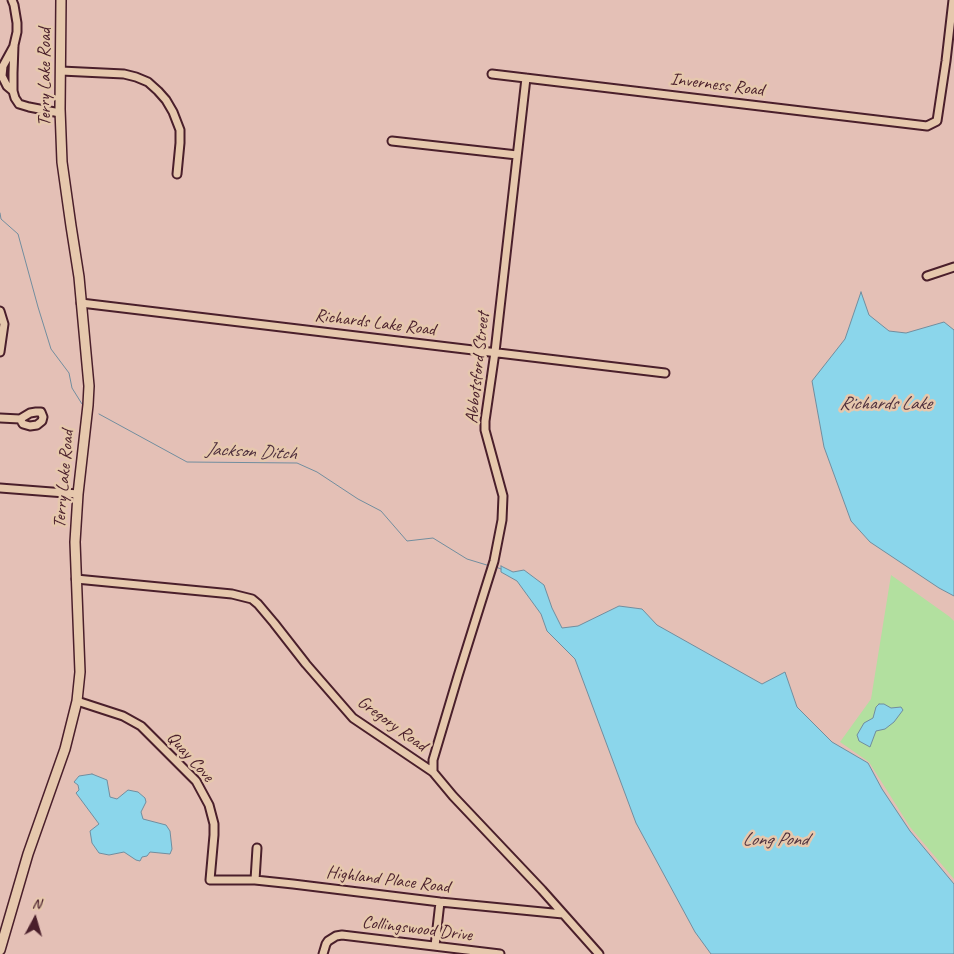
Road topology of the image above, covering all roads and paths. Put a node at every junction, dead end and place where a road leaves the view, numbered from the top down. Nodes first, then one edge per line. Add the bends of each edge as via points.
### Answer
1 (12, 0) edge
2 (61, 0) edge
3 (953, 0) edge
4 (61, 71) junction
5 (492, 74) dead end
6 (526, 78) junction
7 (60, 113) junction
8 (392, 141) dead end
9 (518, 155) junction
10 (178, 174) dead end
11 (954, 267) edge
12 (927, 276) dead end
13 (81, 303) junction
14 (0, 311) edge
15 (1, 339) edge
16 (0, 352) edge
17 (494, 352) junction
18 (665, 373) dead end
19 (0, 418) edge
20 (20, 419) dead end
21 (0, 488) edge
22 (78, 494) junction
23 (76, 579) junction
24 (77, 701) junction
25 (433, 772) junction
26 (257, 848) dead end
27 (210, 880) joint
28 (255, 880) junction
29 (440, 902) junction
30 (563, 914) junction
31 (435, 946) junction
32 (0, 950) edge
33 (324, 954) edge
34 (500, 954) edge
35 (598, 954) edge

1 - 7 street via 17,22 12,73 15,98 19,104
2 - 4 main road, Terry Lake Road
3 - 6 street, Inverness Road via 937,122 927,126
4 - 7 main road, Terry Lake Road
4 - 10 street via 124,74 148,82 166,100 180,130
5 - 6 street, Inverness Road
6 - 9 street, Abbotsford Street
7 - 13 main road, Terry Lake Road via 62,162
8 - 9 street
9 - 17 street, Abbotsford Street
11 - 12 street
13 - 17 street, Richards Lake Road
13 - 22 main road, Terry Lake Road via 89,386
14 - 15 street via 4,324
15 - 16 street
17 - 18 street, Richards Lake Road
17 - 25 street, Abbotsford Street via 485,430 503,496 502,520 494,562 433,760
19 - 20 street
21 - 22 street
22 - 23 main road, Terry Lake Road
23 - 24 main road, Terry Lake Road via 80,656
23 - 25 street, Gregory Road via 232,594 252,599 353,718
24 - 27 street, Quay Cove via 123,716 141,726 196,782 209,805 214,824
24 - 32 main road, Terry Lake Road via 65,750 28,854
25 - 30 street, Gregory Road
26 - 28 street
27 - 28 street, Highland Place Road
28 - 29 street, Highland Place Road
29 - 30 street, Highland Place Road
29 - 31 street
30 - 35 street, Gregory Road
31 - 33 street, Collingswood Drive via 342,935 331,938
31 - 34 street, Collingswood Drive

